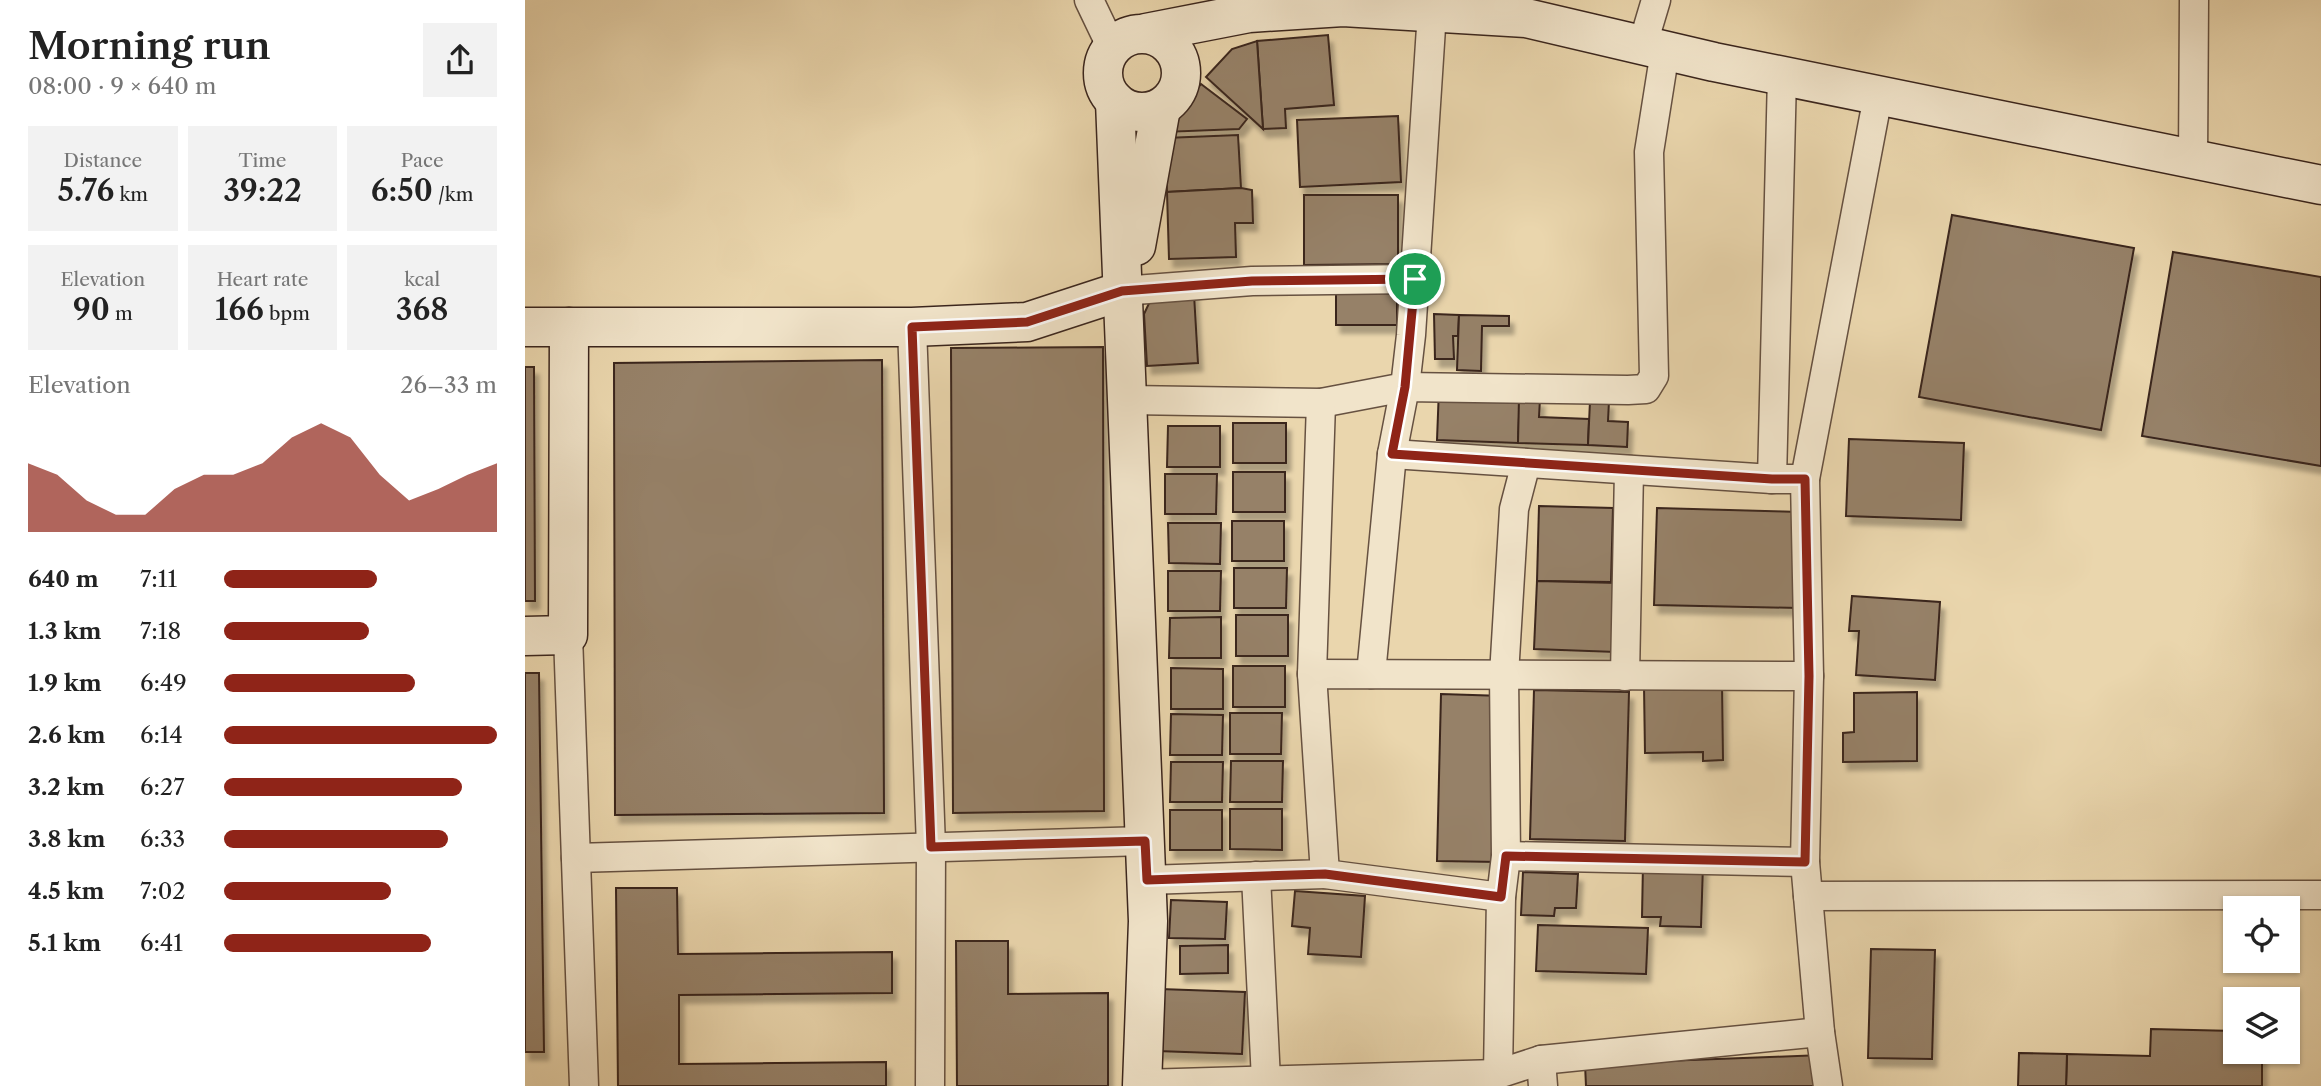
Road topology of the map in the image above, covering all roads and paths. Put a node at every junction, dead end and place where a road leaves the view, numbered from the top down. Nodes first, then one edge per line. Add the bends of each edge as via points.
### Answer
1 (1089, 0) edge
2 (1656, 0) edge
3 (2194, 0) edge
4 (1431, 12) junction
5 (1249, 13) junction
6 (1129, 41) junction
7 (1653, 49) junction
8 (1182, 72) junction
9 (1781, 76) junction
10 (1878, 96) junction
11 (1115, 101) junction
12 (1161, 108) junction
13 (2193, 160) junction
14 (2321, 185) edge
15 (1415, 279) junction
16 (1122, 291) junction
17 (525, 327) edge
18 (569, 327) junction
19 (912, 327) junction
20 (1405, 387) junction
21 (1129, 400) junction
22 (1321, 403) junction
23 (1392, 454) junction
24 (1526, 463) junction
25 (1629, 470) junction
26 (1772, 479) junction
27 (1805, 479) junction
28 (568, 635) junction
29 (525, 636) edge
30 (1313, 674) junction
31 (1371, 674) junction
32 (1504, 675) junction
33 (1625, 676) junction
34 (1809, 676) junction
35 (1145, 841) junction
36 (931, 847) junction
37 (1506, 856) junction
38 (576, 858) junction
39 (1805, 862) junction
40 (1325, 874) junction
41 (1256, 876) junction
42 (1147, 880) junction
43 (2321, 895) edge
44 (1808, 896) junction
45 (1501, 897) junction
46 (1820, 1032) junction
47 (1542, 1073) edge
48 (1499, 1074) junction
49 (1266, 1080) junction
50 (1362, 1082) edge
51 (1142, 1085) edge
52 (576, 1086) edge
53 (584, 1086) edge
54 (930, 1086) edge
55 (1828, 1086) edge

1 - 6 street
2 - 7 street
3 - 13 street
4 - 5 main road via 1343,7
4 - 7 main road via 1526,18
4 - 15 street
5 - 6 main road
5 - 8 main road
6 - 8 main road via 1157,36 1167,41
6 - 11 main road via 1103,69
7 - 9 main road
7 - 20 street via 1649,152 1654,376 1646,389
8 - 12 main road via 1177,93
9 - 10 main road
9 - 26 street
10 - 13 main road
10 - 27 street
11 - 12 main road via 1137,112
11 - 16 main road
12 - 16 main road via 1138,242
13 - 14 main road
15 - 16 street via 1252,281
15 - 20 street
16 - 19 main road via 1027,322
16 - 21 main road
17 - 18 main road
18 - 19 main road
18 - 28 main road
19 - 36 street
20 - 22 street
20 - 23 street
21 - 22 street
21 - 35 main road
22 - 30 street
23 - 24 street
23 - 31 street
24 - 25 street
24 - 32 street via 1514,509
25 - 26 street
25 - 33 street
26 - 27 street
27 - 34 street
28 - 29 main road
28 - 38 street
30 - 31 street
30 - 40 street
31 - 32 street
32 - 33 street
32 - 37 street
33 - 34 street
34 - 39 street
35 - 36 street
35 - 42 main road
36 - 38 street
36 - 54 street
37 - 39 street
37 - 45 street
38 - 53 street
39 - 44 street
40 - 41 street
40 - 45 street
41 - 42 street
41 - 49 street
42 - 51 main road
43 - 44 street
44 - 46 street
45 - 48 street
46 - 47 street
46 - 55 street
47 - 48 street
48 - 50 street
49 - 50 street
49 - 51 street
52 - 53 street

